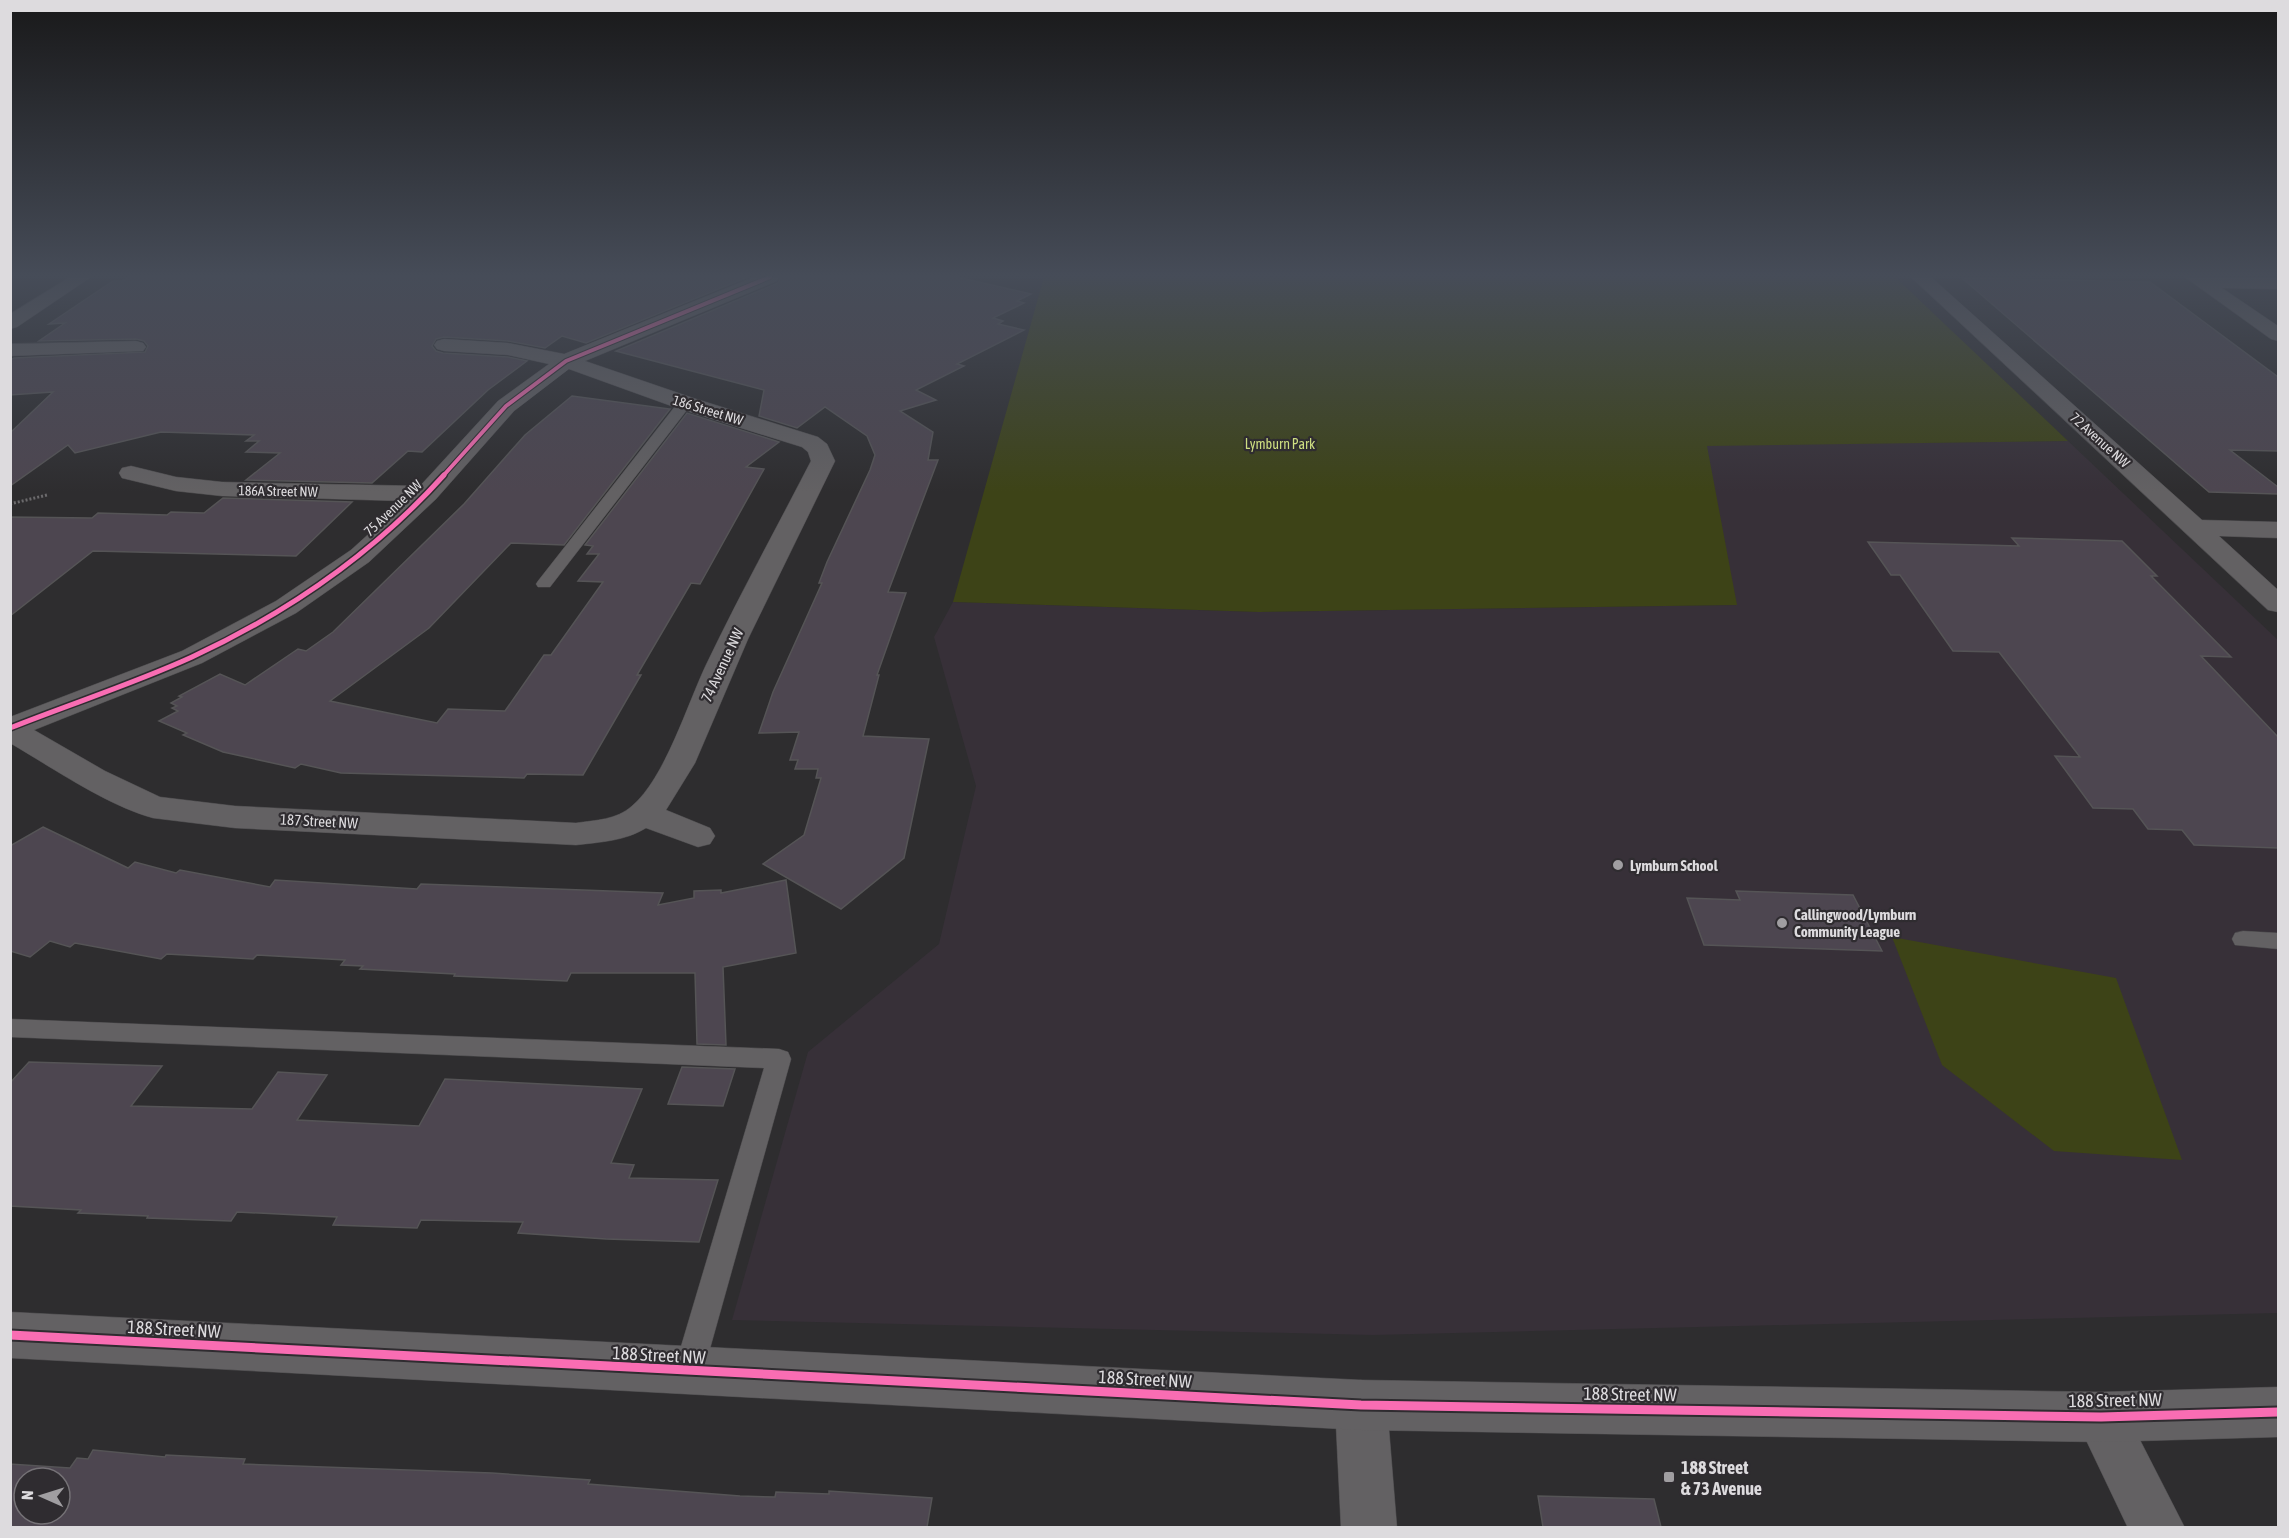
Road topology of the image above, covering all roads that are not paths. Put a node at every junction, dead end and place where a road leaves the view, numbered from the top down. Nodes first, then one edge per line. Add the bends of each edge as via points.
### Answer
1 (62, 349) edge
2 (492, 349) edge
3 (596, 349) edge
4 (1999, 349) edge
5 (10, 350) edge
6 (566, 361) junction
7 (685, 403) junction
8 (823, 461) joint
9 (131, 473) dead end
10 (427, 494) junction
11 (2197, 528) junction
12 (2278, 530) edge
13 (544, 584) dead end
14 (2278, 604) edge
15 (10, 728) edge
16 (644, 814) junction
17 (698, 837) dead end
18 (2243, 939) dead end
19 (2278, 940) edge
20 (10, 1028) edge
21 (10, 1335) edge
22 (689, 1371) junction
23 (1360, 1405) junction
24 (2278, 1412) edge
25 (2101, 1417) junction
26 (1369, 1527) edge
27 (2157, 1527) edge

1 - 5 street
2 - 6 street, 186 Street NW
3 - 6 street, 75 Avenue NW
4 - 11 street, 72 Avenue NW
6 - 7 street, 186 Street NW
6 - 10 street, 75 Avenue NW via 507,406
7 - 8 street, 186 Street NW via 810,442 819,449
7 - 13 lane
8 - 16 street, 74 Avenue NW via 722,662 670,777
9 - 10 street, 186A Street NW via 176,484 222,489
10 - 15 street, 75 Avenue NW via 360,556 286,607 192,657
11 - 12 street
11 - 14 street, 72 Avenue NW
15 - 16 street, 187 Street NW via 93,778 153,807 235,817 576,834 621,828
16 - 17 street
18 - 19 lane
20 - 22 lane via 779,1059
21 - 22 street, 188 Street NW
22 - 23 street, 188 Street NW
23 - 25 street, 188 Street NW
23 - 26 street
24 - 25 street, 188 Street NW
25 - 27 street

